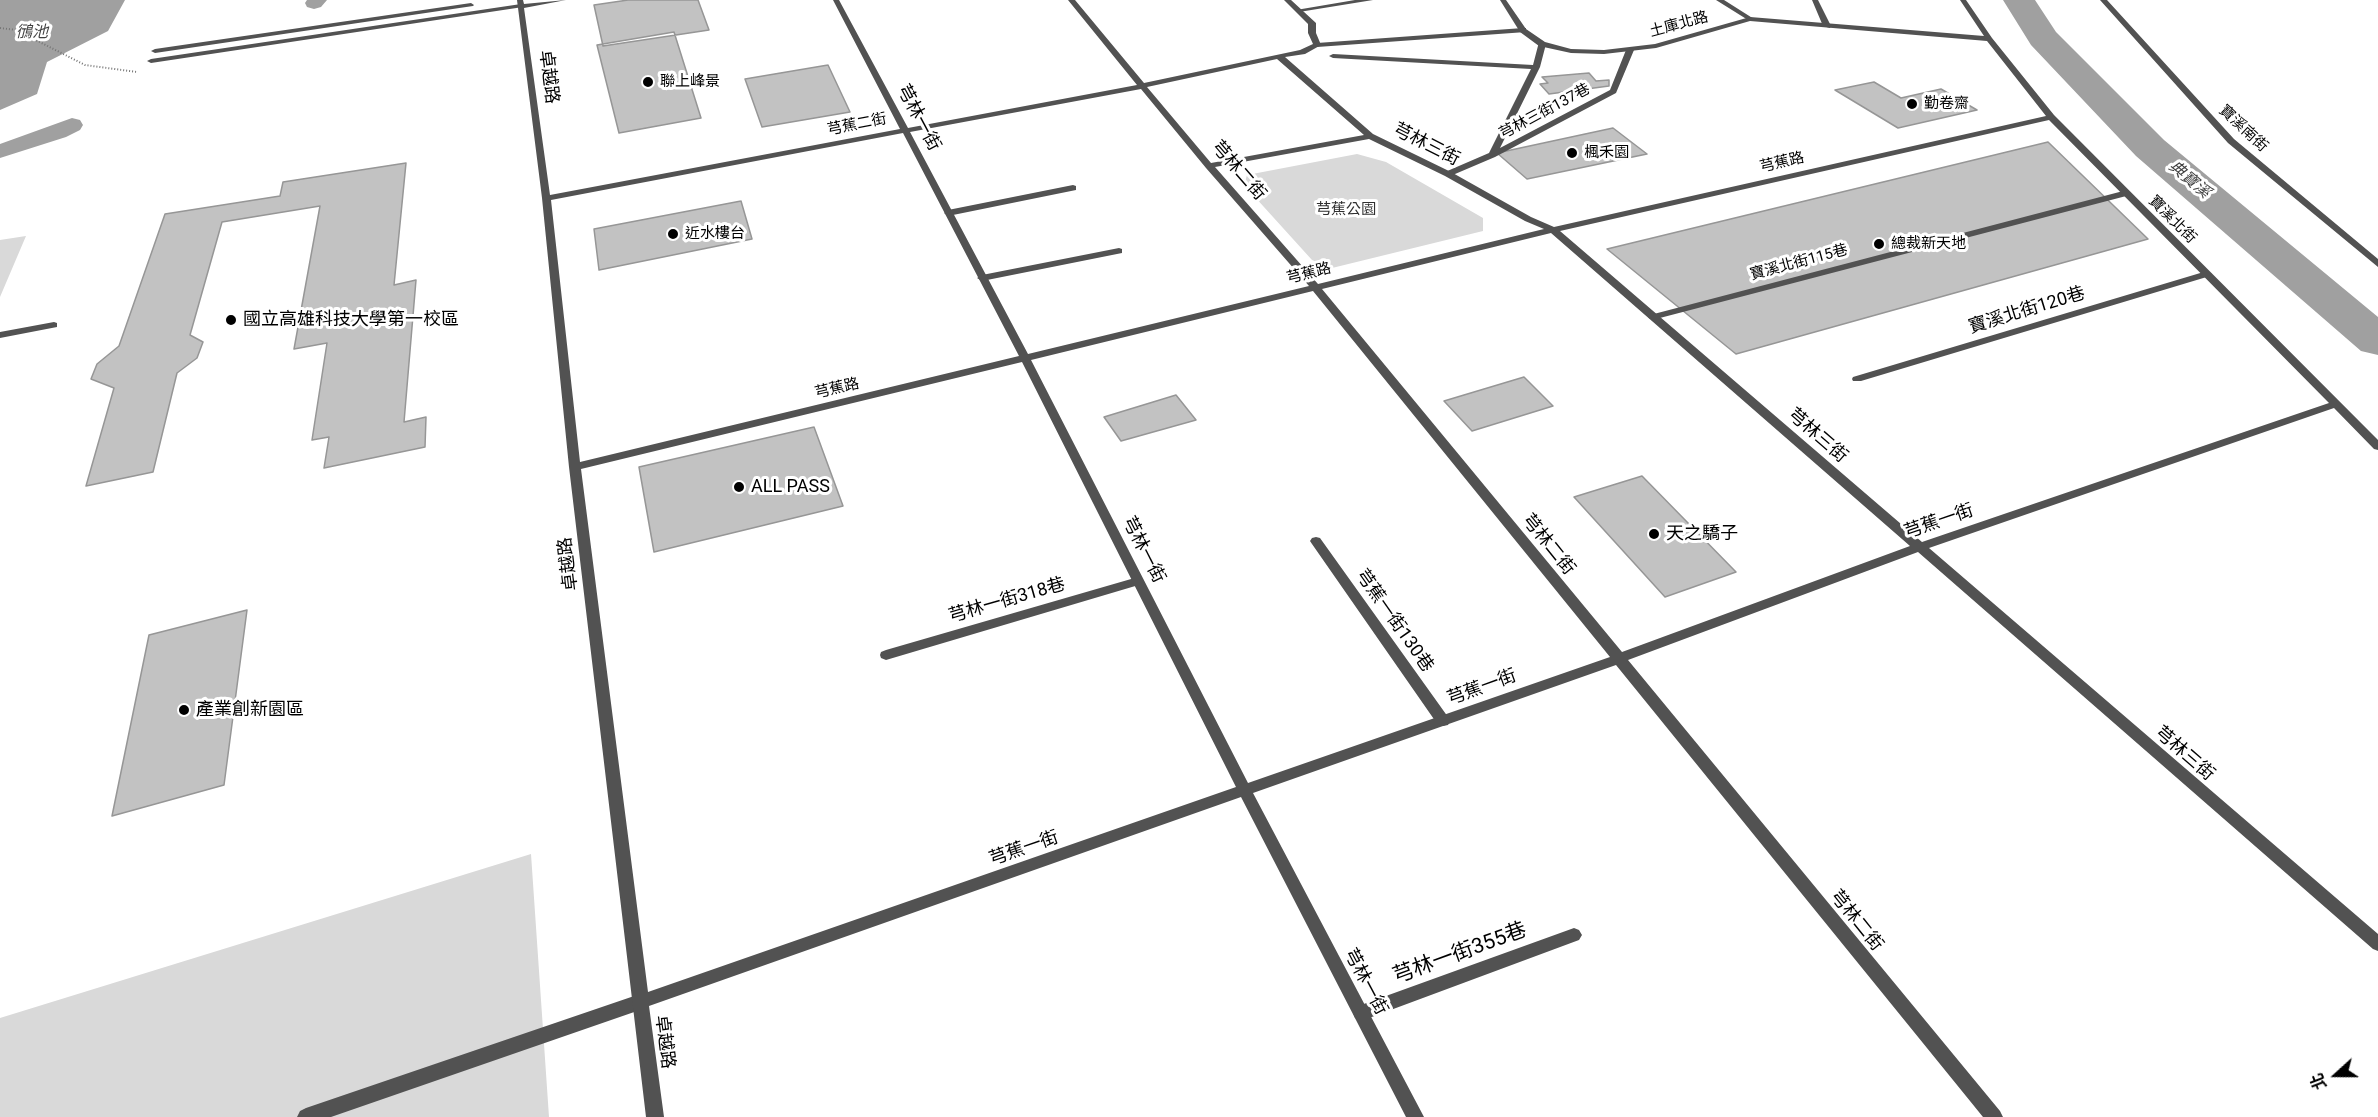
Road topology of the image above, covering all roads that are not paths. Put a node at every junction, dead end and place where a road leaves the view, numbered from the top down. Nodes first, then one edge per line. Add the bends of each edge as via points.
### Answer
1 (508, 0) edge
2 (563, 0) edge
3 (836, 0) edge
4 (1071, 0) edge
5 (1287, 0) edge
6 (1370, 0) edge
7 (1503, 0) edge
8 (1719, 0) edge
9 (1815, 0) edge
10 (1962, 0) edge
11 (2103, 0) edge
12 (520, 3) edge
13 (1299, 10) junction
14 (1750, 20) junction
15 (1827, 26) junction
16 (1523, 30) junction
17 (1989, 39) junction
18 (1542, 44) junction
19 (1317, 45) junction
20 (1630, 50) junction
21 (155, 51) dead end
22 (1279, 56) junction
23 (1333, 56) dead end
24 (151, 61) dead end
25 (1536, 67) junction
26 (1142, 86) junction
27 (2051, 117) junction
28 (904, 130) junction
29 (1370, 136) junction
30 (1492, 155) junction
31 (1209, 166) junction
32 (1448, 174) junction
33 (1073, 188) dead end
34 (2127, 193) junction
35 (546, 198) junction
36 (948, 213) junction
37 (1553, 230) junction
38 (1119, 251) dead end
39 (2378, 264) edge
40 (2207, 274) junction
41 (982, 278) junction
42 (1316, 288) junction
43 (1653, 317) junction
44 (54, 325) dead end
45 (0, 335) edge
46 (1026, 359) junction
47 (1857, 379) dead end
48 (2335, 404) junction
49 (2378, 446) edge
50 (575, 467) junction
51 (1316, 541) dead end
52 (1920, 547) junction
53 (1138, 580) junction
54 (886, 655) dead end
55 (1618, 659) junction
56 (1443, 721) junction
57 (1245, 791) junction
58 (1574, 935) dead end
59 (2378, 944) edge
60 (640, 1002) junction
61 (1361, 1012) junction
62 (306, 1117) edge
63 (655, 1117) edge
64 (1415, 1117) edge
65 (1994, 1117) edge

1 - 21 street
2 - 12 street
3 - 28 street, 芎林一街
4 - 26 street, 芎林二街
5 - 13 street
6 - 13 street
7 - 16 street, 土庫北路
8 - 14 street
9 - 15 street
10 - 17 street, 寶溪北街
11 - 39 street, 寶溪南街 via 2231,141
12 - 24 street
12 - 35 street, 卓越路
13 - 19 street via 1312,23
14 - 15 street, 土庫北路
14 - 20 street, 土庫北路
15 - 17 street, 土庫北路
16 - 18 street, 土庫北路
16 - 19 street
17 - 27 street, 寶溪北街
18 - 20 street, 土庫北路 via 1571,51
18 - 25 street
19 - 22 street
20 - 30 street, 芎林三街137巷 via 1613,91
22 - 26 street, 芎蕉二街
22 - 29 street, 芎林三街
23 - 25 street
25 - 30 street
26 - 28 street, 芎蕉二街
26 - 31 street, 芎林二街
27 - 34 street, 寶溪北街
27 - 37 street, 芎蕉路
28 - 35 street, 芎蕉二街
28 - 36 street, 芎林一街
29 - 31 street
29 - 32 street, 芎林三街
30 - 32 street, 芎林三街137巷
31 - 42 street, 芎林二街
32 - 37 street, 芎林三街
33 - 36 street
34 - 40 street, 寶溪北街
34 - 43 street, 寶溪北街115巷
35 - 50 street, 卓越路
36 - 41 street, 芎林一街
37 - 42 street, 芎蕉路
37 - 43 street, 芎林三街
38 - 41 street
40 - 47 street, 寶溪北街120巷
40 - 48 street, 寶溪北街
41 - 46 street, 芎林一街
42 - 46 street, 芎蕉路
42 - 55 street, 芎林二街
43 - 52 street, 芎林三街
44 - 45 street
46 - 50 street, 芎蕉路
46 - 53 street, 芎林一街
48 - 49 street, 寶溪北街
48 - 52 street, 芎蕉一街
50 - 60 street, 卓越路
51 - 56 street, 芎蕉一街130巷
52 - 55 street, 芎蕉一街
52 - 59 street, 芎林三街
53 - 54 street, 芎林一街318巷
53 - 57 street, 芎林一街
55 - 56 street, 芎蕉一街
55 - 65 street, 芎林二街
56 - 57 street, 芎蕉一街
57 - 60 street, 芎蕉一街
57 - 61 street, 芎林一街
58 - 61 street, 芎林一街355巷
60 - 62 street, 芎蕉一街
60 - 63 street, 卓越路
61 - 64 street, 芎林一街

